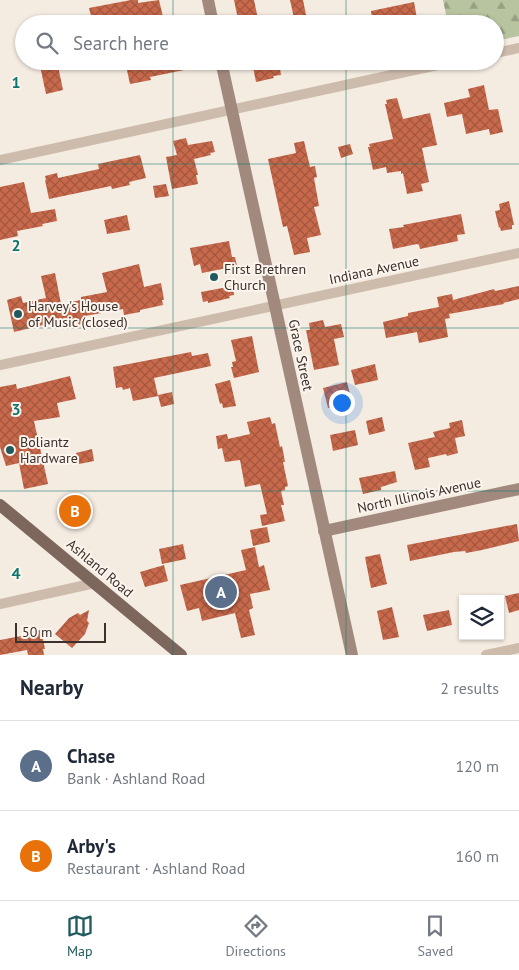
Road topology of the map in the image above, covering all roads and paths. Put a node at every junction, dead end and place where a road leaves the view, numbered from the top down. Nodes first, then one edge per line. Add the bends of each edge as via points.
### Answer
1 (208, 0) edge
2 (211, 15) edge
3 (519, 48) edge
4 (504, 51) edge
5 (223, 70) edge
6 (415, 70) edge
7 (232, 110) junction
8 (0, 160) edge
9 (519, 253) edge
10 (275, 306) junction
11 (0, 365) edge
12 (519, 489) edge
13 (0, 505) edge
14 (324, 531) junction
15 (94, 583) junction
16 (0, 604) edge
17 (519, 648) edge
18 (181, 655) edge
19 (352, 655) edge
20 (486, 655) edge

1 - 2 street
3 - 4 street
5 - 7 street, Grace Street
6 - 7 street
7 - 8 street
7 - 10 street, Grace Street
9 - 10 street, Indiana Avenue
10 - 11 street, Indiana Avenue
10 - 14 street, Grace Street
12 - 14 street, North Illinois Avenue
13 - 15 main road, Ashland Road
14 - 19 street, Grace Street
15 - 16 street
15 - 18 main road, Ashland Road
17 - 20 street

